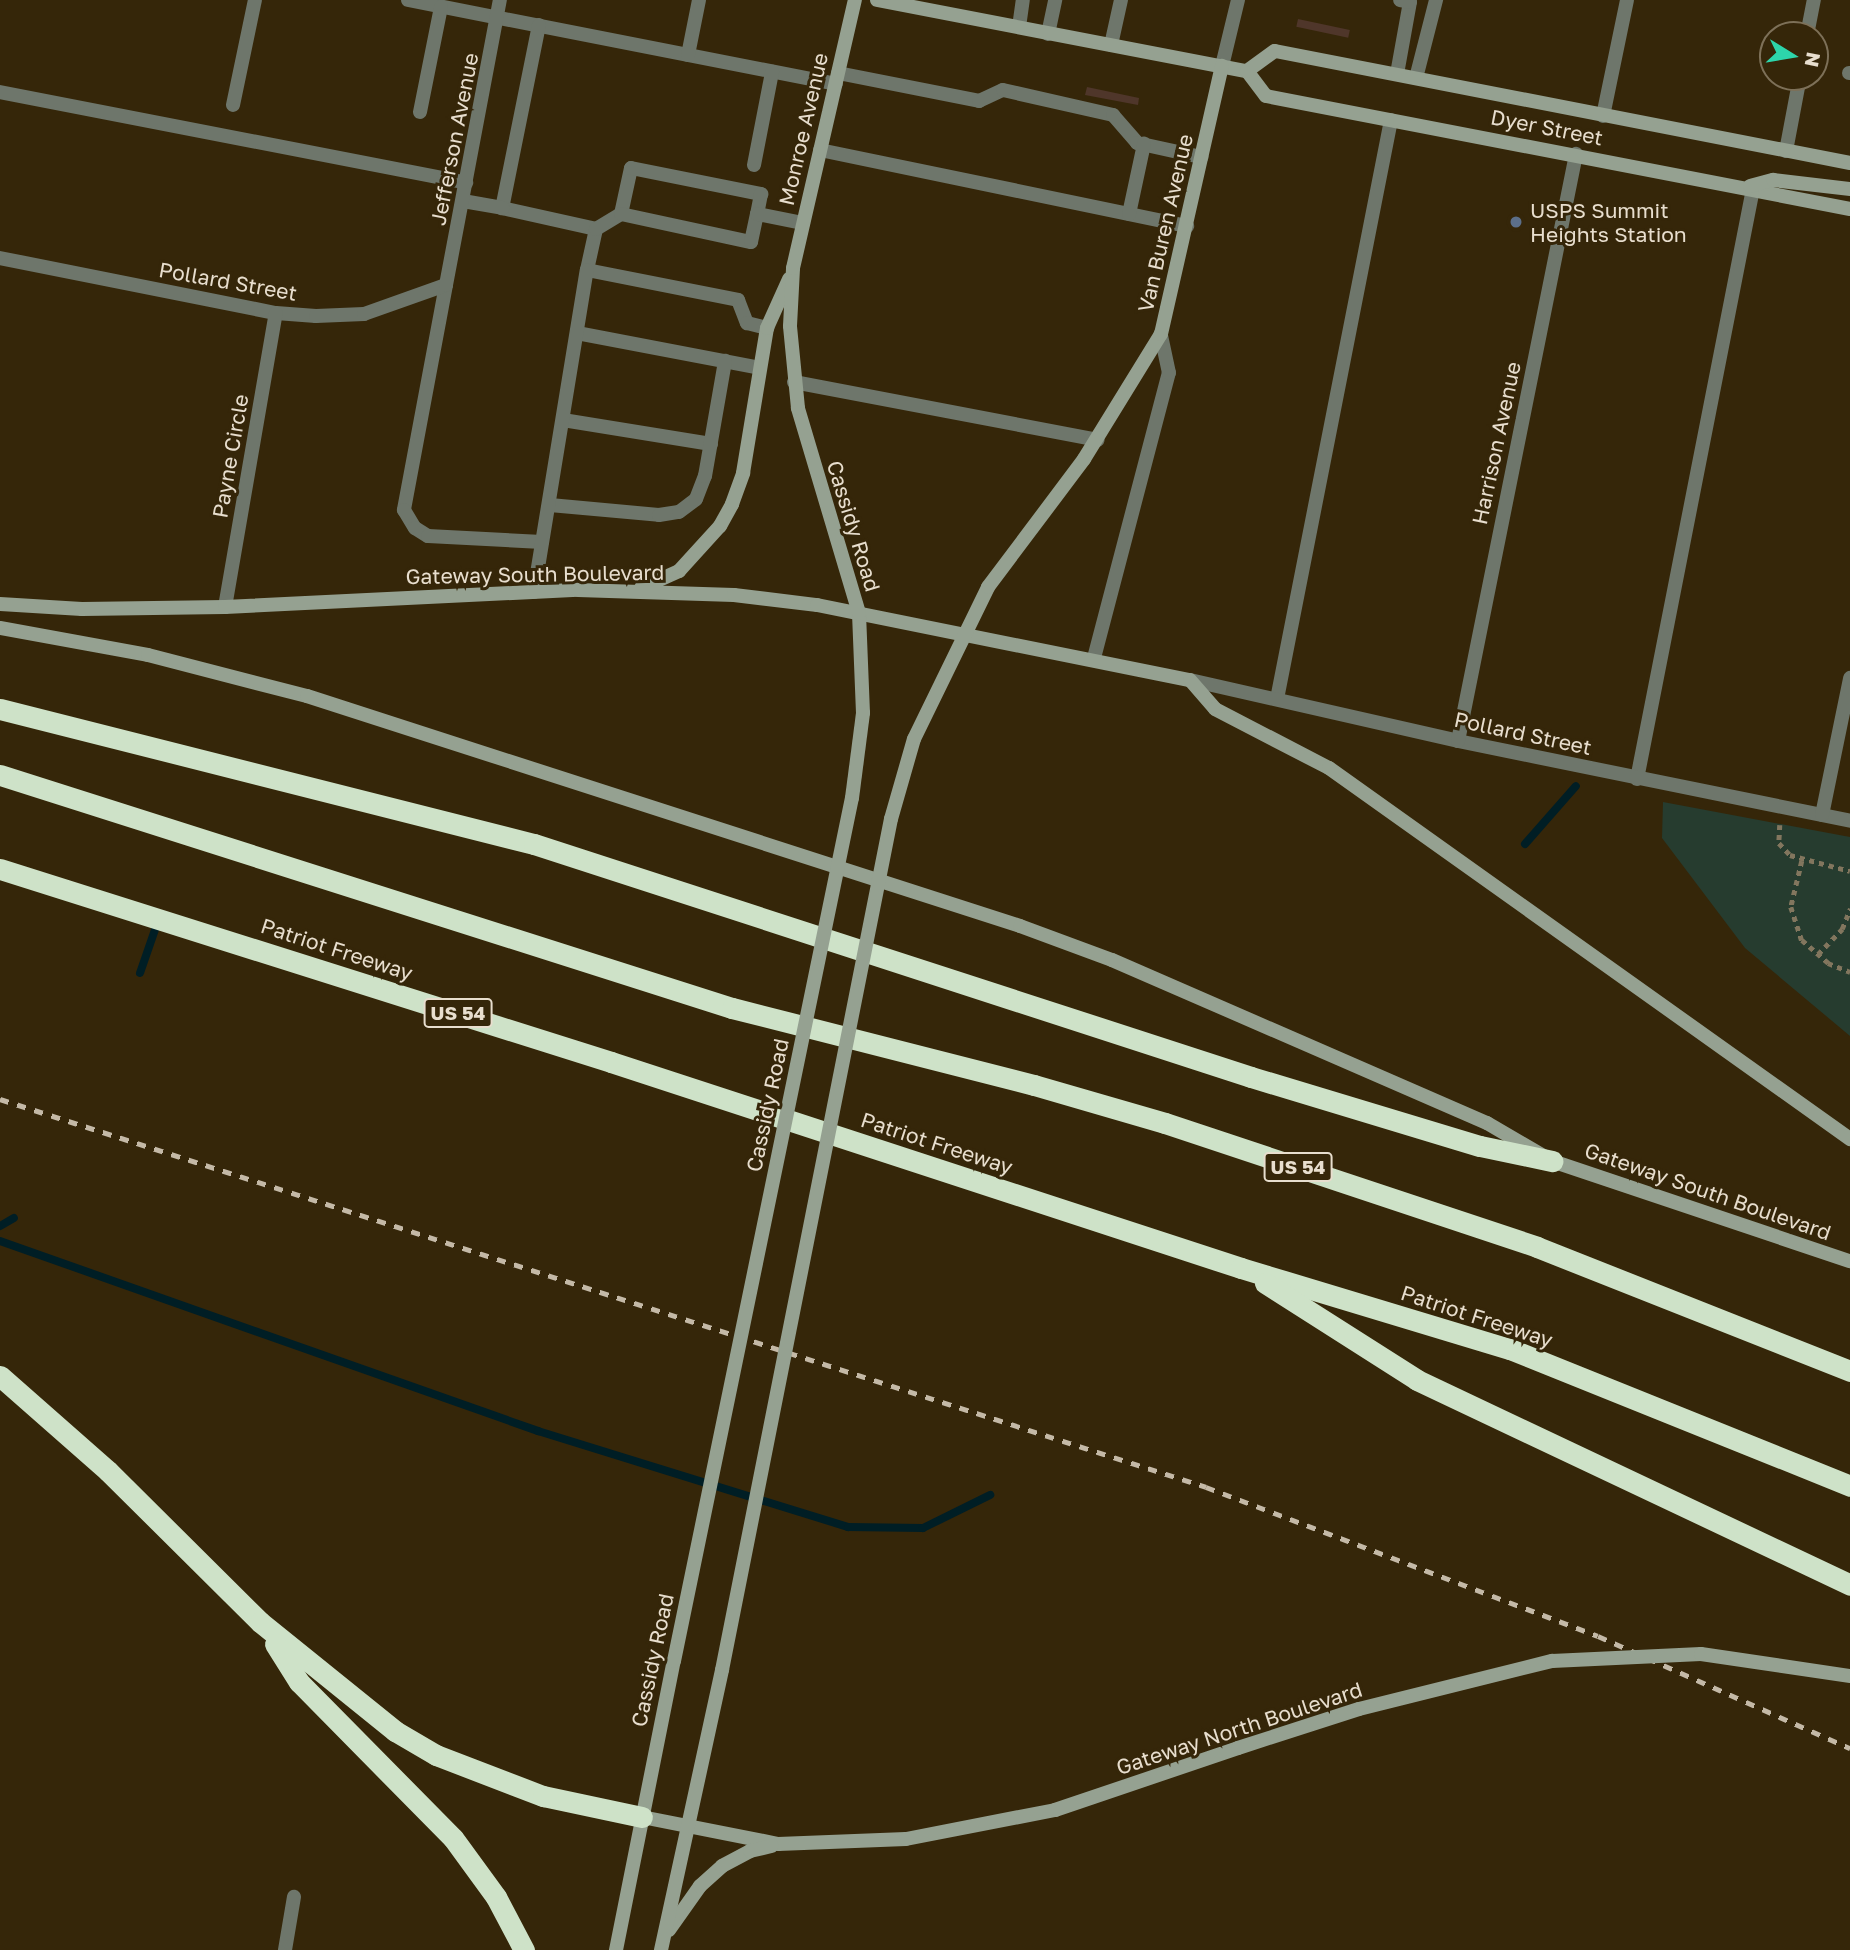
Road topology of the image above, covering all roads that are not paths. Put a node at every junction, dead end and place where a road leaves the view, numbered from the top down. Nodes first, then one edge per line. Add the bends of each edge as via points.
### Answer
1 (255, 0) edge
2 (408, 0) edge
3 (500, 0) edge
4 (699, 0) edge
5 (855, 0) edge
6 (877, 0) edge
7 (1023, 0) edge
8 (1055, 0) edge
9 (1121, 0) edge
10 (1238, 0) edge
11 (1627, 0) edge
12 (1814, 0) edge
13 (1405, 1) edge
14 (424, 2) edge
15 (1435, 3) edge
16 (441, 6) junction
17 (499, 17) junction
18 (1810, 21) edge
19 (539, 25) junction
20 (1019, 27) junction
21 (1048, 34) junction
22 (1111, 45) junction
23 (688, 55) junction
24 (1222, 66) junction
25 (1247, 71) junction
26 (772, 72) junction
27 (1397, 74) junction
28 (837, 78) junction
29 (1416, 78) junction
30 (1797, 91) edge
31 (0, 92) edge
32 (233, 105) dead end
33 (420, 113) dead end
34 (1603, 117) junction
35 (1391, 120) junction
36 (1143, 144) junction
37 (820, 150) junction
38 (1786, 150) junction
39 (1576, 154) junction
40 (1201, 157) junction
41 (1850, 163) edge
42 (754, 165) dead end
43 (466, 183) junction
44 (1749, 188) junction
45 (1850, 189) edge
46 (463, 201) junction
47 (502, 208) junction
48 (1850, 209) edge
49 (757, 214) junction
50 (1129, 214) junction
51 (621, 215) junction
52 (803, 223) junction
53 (1187, 226) junction
54 (596, 229) junction
55 (0, 258) edge
56 (793, 268) junction
57 (587, 270) junction
58 (446, 285) junction
59 (276, 313) junction
60 (767, 328) junction
61 (577, 333) junction
62 (1161, 334) junction
63 (725, 361) junction
64 (761, 368) junction
65 (794, 382) junction
66 (563, 420) junction
67 (1098, 440) junction
68 (711, 444) junction
69 (550, 505) junction
70 (542, 542) junction
71 (635, 591) junction
72 (534, 592) junction
73 (0, 604) edge
74 (225, 607) junction
75 (859, 613) junction
76 (0, 628) edge
77 (964, 633) junction
78 (1094, 658) junction
79 (1850, 678) edge
80 (1190, 680) junction
81 (1277, 699) junction
82 (0, 709) edge
83 (1458, 741) junction
84 (0, 775) edge
85 (1637, 779) junction
86 (1822, 815) junction
87 (1850, 821) edge
88 (0, 869) edge
89 (1850, 1139) edge
90 (1552, 1161) junction
91 (1850, 1261) edge
92 (1241, 1268) junction
93 (1850, 1371) edge
94 (0, 1376) edge
95 (1850, 1486) edge
96 (1850, 1585) edge
97 (260, 1622) junction
98 (1850, 1676) edge
99 (642, 1817) junction
100 (690, 1826) junction
101 (778, 1844) junction
102 (294, 1897) dead end
103 (663, 1944) edge
104 (285, 1950) edge
105 (524, 1950) edge
106 (616, 1950) edge

1 - 32 street
2 - 14 street
3 - 17 street, Jefferson Avenue
4 - 23 street
5 - 28 main road, Monroe Avenue
6 - 20 main road
7 - 20 street
8 - 21 street
9 - 22 street
10 - 24 street, Van Buren Avenue
11 - 34 street
12 - 18 street
13 - 15 street
13 - 27 street
14 - 16 street
15 - 29 street
16 - 17 street
16 - 33 street
17 - 19 street
17 - 43 street, Jefferson Avenue
19 - 23 street
19 - 47 street
20 - 21 main road
21 - 22 main road
22 - 24 main road
23 - 26 street
24 - 25 main road
24 - 40 main road, Van Buren Avenue
25 - 27 main road, Dyer Street via 1275,51
25 - 35 main road, Dyer Street via 1266,96
26 - 28 street
26 - 42 street
27 - 29 main road, Dyer Street
28 - 36 street via 979,101 1003,90 1113,115
28 - 37 main road, Monroe Avenue
29 - 34 main road, Dyer Street
30 - 38 street
31 - 43 street
34 - 38 main road, Dyer Street
35 - 39 main road, Dyer Street
35 - 81 street
36 - 40 street
36 - 50 street
37 - 50 street
37 - 52 main road, Monroe Avenue
38 - 41 main road, Dyer Street
39 - 44 main road, Dyer Street
39 - 83 street, Harrison Avenue
40 - 53 main road, Van Buren Avenue
43 - 46 street, Jefferson Avenue
44 - 45 main road via 1773,180
44 - 48 main road, Dyer Street
44 - 85 street
46 - 47 street
46 - 58 street, Jefferson Avenue
47 - 54 street
49 - 51 street via 751,242
49 - 51 street via 761,194 631,168
49 - 52 street
50 - 53 street
51 - 54 street
52 - 56 main road, Monroe Avenue
53 - 62 main road, Van Buren Avenue
54 - 57 street
55 - 59 street, Pollard Street
56 - 60 main road
56 - 65 main road, Cassidy Road via 790,351
57 - 60 street via 738,300 747,323
57 - 61 street
58 - 59 street, Pollard Street via 364,314
58 - 70 street, Jefferson Avenue via 404,510 415,528 428,536
59 - 74 street, Payne Circle
60 - 64 main road
61 - 63 street
61 - 66 street
62 - 67 main road
62 - 78 street, Van Buren Avenue via 1169,373
63 - 64 street
63 - 68 street
64 - 71 main road via 743,473 720,526 679,571
65 - 67 street
65 - 75 main road, Cassidy Road via 823,500
66 - 68 street
66 - 69 street
67 - 77 main road via 988,587
68 - 69 street via 696,499 679,512
69 - 70 street
70 - 72 street
71 - 72 main road, Gateway South Boulevard
71 - 75 main road, Gateway South Boulevard via 734,595
72 - 74 main road, Gateway South Boulevard
73 - 74 main road, Gateway South Boulevard via 82,609
75 - 77 main road, Gateway South Boulevard
75 - 99 main road, Cassidy Road, bridge via 863,713 852,798
76 - 90 main road, Gateway South Boulevard via 148,656 307,696 1020,926 1149,975 1487,1123
77 - 78 main road, Gateway South Boulevard
77 - 100 main road, bridge via 914,739 891,819
78 - 80 main road, Gateway South Boulevard
79 - 86 street
80 - 81 street, Pollard Street
80 - 89 main road via 1215,709 1329,768
81 - 83 street, Pollard Street
82 - 90 highway via 509,837 1251,1077 1480,1146
83 - 85 street, Pollard Street
84 - 93 highway, US 54 via 732,1008 1034,1084 1165,1124 1537,1247
85 - 86 street, Pollard Street
86 - 87 street, Pollard Street
88 - 92 highway, Patriot Freeway / US 54
90 - 91 main road, Gateway South Boulevard
92 - 95 highway, Patriot Freeway / US 54 via 1510,1349
92 - 96 highway via 1417,1380
94 - 97 highway via 108,1471
97 - 99 highway via 357,1704 436,1755 543,1796
97 - 105 highway via 299,1682 453,1838 496,1896
98 - 101 main road, Gateway North Boulevard, bridge via 1701,1654 1552,1661 1359,1709 1055,1810 906,1839
99 - 100 main road, Gateway North Boulevard
99 - 106 main road, Cassidy Road
100 - 101 main road, Gateway North Boulevard
100 - 103 main road
101 - 103 main road via 750,1851 722,1866 700,1886
102 - 104 street

